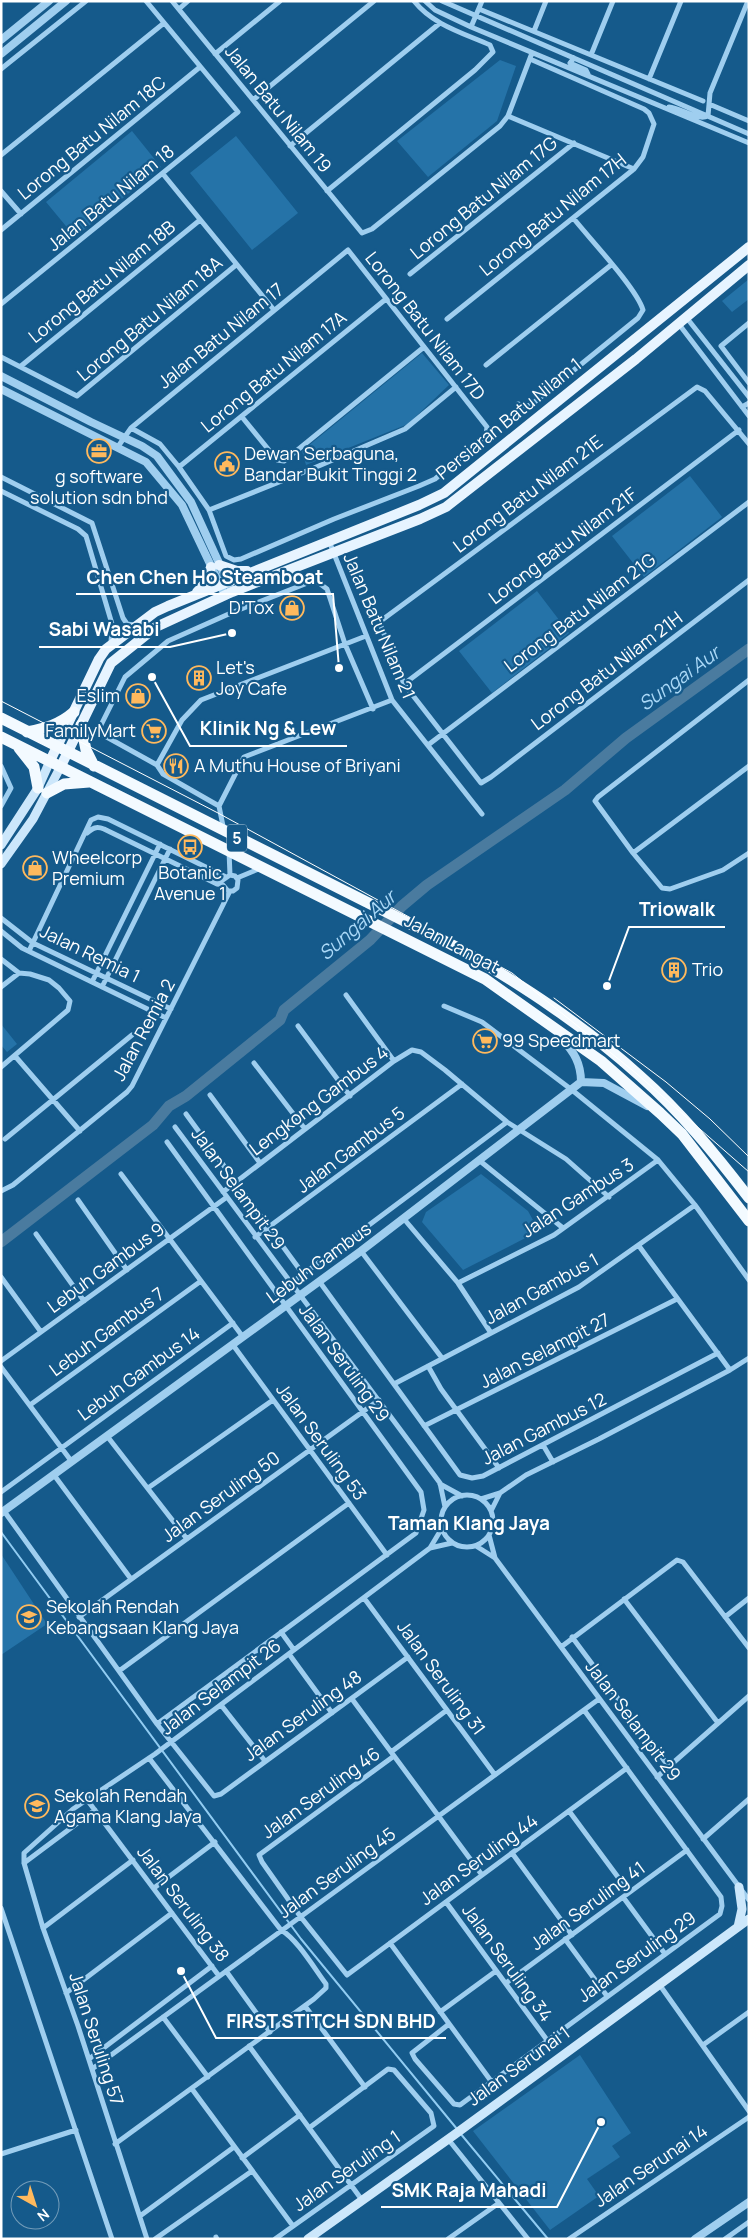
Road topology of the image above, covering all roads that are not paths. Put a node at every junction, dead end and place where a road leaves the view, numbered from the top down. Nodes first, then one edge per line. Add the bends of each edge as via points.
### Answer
1 (49, 1) edge
2 (66, 1) edge
3 (86, 1) edge
4 (146, 1) edge
5 (172, 1) edge
6 (188, 1) edge
7 (280, 1) edge
8 (374, 1) edge
9 (414, 1) edge
10 (425, 1) edge
11 (442, 1) edge
12 (482, 1) edge
13 (546, 1) edge
14 (613, 1) edge
15 (681, 1) edge
16 (748, 1) edge
17 (178, 9) junction
18 (479, 9) junction
19 (475, 17) junction
20 (164, 23) junction
21 (440, 24) junction
22 (471, 27) junction
23 (534, 31) junction
24 (1, 40) edge
25 (532, 53) junction
26 (1, 54) edge
27 (215, 54) junction
28 (591, 54) junction
29 (574, 58) junction
30 (530, 59) junction
31 (200, 67) junction
32 (1, 69) edge
33 (589, 75) junction
34 (649, 79) junction
35 (710, 93) junction
36 (253, 100) junction
37 (703, 101) junction
38 (709, 104) junction
39 (666, 108) junction
40 (695, 110) junction
41 (508, 116) junction
42 (708, 116) junction
43 (749, 121) edge
44 (749, 134) edge
45 (574, 143) junction
46 (749, 143) edge
47 (290, 146) junction
48 (1, 155) edge
49 (634, 169) junction
50 (163, 174) junction
51 (1, 190) edge
52 (327, 191) junction
53 (20, 214) junction
54 (574, 219) junction
55 (200, 220) junction
56 (1, 230) edge
57 (749, 247) edge
58 (348, 250) joint
59 (730, 264) junction
60 (236, 265) junction
61 (611, 265) junction
62 (749, 265) edge
63 (410, 274) dead end
64 (386, 299) junction
65 (1, 304) edge
66 (274, 310) junction
67 (447, 319) dead end
68 (681, 319) junction
69 (749, 323) edge
70 (424, 347) junction
71 (617, 353) junction
72 (1, 357) edge
73 (486, 365) dead end
74 (21, 366) junction
75 (1, 376) edge
76 (749, 382) edge
77 (456, 387) junction
78 (1, 389) edge
79 (749, 397) edge
80 (749, 403) edge
81 (518, 404) dead end
82 (742, 407) junction
83 (748, 415) edge
84 (242, 416) junction
85 (131, 428) junction
86 (738, 430) junction
87 (123, 436) junction
88 (749, 444) edge
89 (117, 448) junction
90 (179, 466) junction
91 (1, 477) edge
92 (1, 491) edge
93 (749, 502) edge
94 (209, 510) junction
95 (329, 541) junction
96 (333, 554) junction
97 (215, 566) junction
98 (251, 571) junction
99 (749, 580) edge
100 (224, 583) junction
101 (228, 594) junction
102 (195, 595) junction
103 (139, 624) junction
104 (366, 636) junction
105 (345, 644) junction
106 (106, 649) junction
107 (749, 680) edge
108 (404, 684) junction
109 (392, 700) junction
110 (373, 709) junction
111 (74, 712) junction
112 (1, 718) edge
113 (81, 725) junction
114 (27, 732) junction
115 (441, 734) junction
116 (1, 736) edge
117 (13, 742) junction
118 (428, 745) junction
119 (62, 750) junction
120 (55, 763) junction
121 (157, 765) junction
122 (1, 766) edge
123 (94, 766) junction
124 (749, 766) edge
125 (96, 783) junction
126 (43, 790) junction
127 (1, 806) edge
128 (220, 806) junction
129 (482, 814) dead end
130 (226, 832) junction
131 (84, 835) junction
132 (160, 844) junction
133 (1, 845) edge
134 (228, 849) junction
135 (170, 850) junction
136 (633, 853) junction
137 (749, 853) edge
138 (155, 854) junction
139 (166, 859) junction
140 (1, 864) edge
141 (264, 866) junction
142 (228, 876) junction
143 (237, 878) junction
144 (217, 884) junction
145 (230, 891) junction
146 (1, 918) edge
147 (1, 931) edge
148 (33, 943) junction
149 (29, 951) junction
150 (1, 959) edge
151 (19, 973) junction
152 (96, 973) junction
153 (107, 978) junction
154 (92, 982) junction
155 (1, 987) edge
156 (102, 987) junction
157 (346, 995) dead end
158 (444, 1006) dead end
159 (171, 1009) junction
160 (166, 1018) junction
161 (549, 1024) junction
162 (298, 1026) dead end
163 (132, 1034) dead end
164 (15, 1056) junction
165 (394, 1062) junction
166 (254, 1063) dead end
167 (1, 1067) edge
168 (581, 1082) junction
169 (462, 1084) junction
170 (572, 1090) junction
171 (210, 1095) dead end
172 (350, 1096) junction
173 (53, 1100) junction
174 (660, 1113) junction
175 (186, 1114) dead end
176 (507, 1122) junction
177 (175, 1127) dead end
178 (305, 1129) junction
179 (519, 1130) junction
180 (80, 1131) junction
181 (5, 1139) dead end
182 (167, 1142) dead end
183 (658, 1160) junction
184 (480, 1161) junction
185 (260, 1163) junction
186 (121, 1174) dead end
187 (236, 1182) junction
188 (1, 1191) edge
189 (223, 1192) junction
190 (609, 1196) junction
191 (227, 1198) junction
192 (749, 1198) edge
193 (78, 1200) dead end
194 (695, 1205) junction
195 (214, 1207) junction
196 (404, 1219) junction
197 (749, 1221) edge
198 (269, 1227) junction
199 (563, 1228) junction
200 (36, 1234) dead end
201 (256, 1237) junction
202 (170, 1239) junction
203 (639, 1246) junction
204 (361, 1251) junction
205 (127, 1270) junction
206 (303, 1274) junction
207 (1, 1277) edge
208 (749, 1280) edge
209 (201, 1281) junction
210 (319, 1281) junction
211 (458, 1283) junction
212 (290, 1284) junction
213 (299, 1296) junction
214 (677, 1299) junction
215 (84, 1302) junction
216 (285, 1306) junction
217 (233, 1323) junction
218 (41, 1332) junction
219 (491, 1333) junction
220 (243, 1337) junction
221 (233, 1345) junction
222 (718, 1353) junction
223 (442, 1358) junction
224 (749, 1358) edge
225 (1, 1361) edge
226 (428, 1366) junction
227 (1, 1367) edge
228 (730, 1370) junction
229 (394, 1384) junction
230 (273, 1400) junction
231 (379, 1400) junction
232 (30, 1405) junction
233 (456, 1411) junction
234 (362, 1412) junction
235 (424, 1426) junction
236 (107, 1436) junction
237 (543, 1445) junction
238 (61, 1448) junction
239 (310, 1450) junction
240 (72, 1462) junction
241 (553, 1462) junction
242 (499, 1468) junction
243 (54, 1476) junction
244 (440, 1484) junction
245 (148, 1488) junction
246 (1, 1492) edge
247 (500, 1493) junction
248 (462, 1496) junction
249 (481, 1499) junction
250 (350, 1503) junction
251 (445, 1507) junction
252 (491, 1510) junction
253 (2, 1512) edge
254 (442, 1528) junction
255 (489, 1535) junction
256 (187, 1539) junction
257 (452, 1543) junction
258 (476, 1546) junction
259 (430, 1548) junction
260 (388, 1555) junction
261 (495, 1558) junction
262 (132, 1579) junction
263 (364, 1598) junction
264 (749, 1598) edge
265 (624, 1599) junction
266 (725, 1616) junction
267 (79, 1617) junction
268 (281, 1632) junction
269 (572, 1638) junction
270 (560, 1647) junction
271 (749, 1648) edge
272 (291, 1652) junction
273 (408, 1657) junction
274 (119, 1671) junction
275 (749, 1696) edge
276 (352, 1698) junction
277 (599, 1700) junction
278 (221, 1705) junction
279 (447, 1710) junction
280 (584, 1710) junction
281 (332, 1713) junction
282 (718, 1723) junction
283 (158, 1724) junction
284 (171, 1742) junction
285 (392, 1754) junction
286 (149, 1758) junction
287 (265, 1761) junction
288 (669, 1767) junction
289 (627, 1768) junction
290 (495, 1775) junction
291 (657, 1777) junction
292 (749, 1799) edge
293 (88, 1801) junction
294 (95, 1810) junction
295 (570, 1811) junction
296 (439, 1816) junction
297 (704, 1839) junction
298 (215, 1842) junction
299 (687, 1850) junction
300 (512, 1853) junction
301 (133, 1860) junction
302 (24, 1863) junction
303 (482, 1875) junction
304 (154, 1888) junction
305 (629, 1892) junction
306 (746, 1892) edge
307 (623, 1897) junction
308 (721, 1897) joint
309 (446, 1902) junction
310 (1, 1908) edge
311 (172, 1913) junction
312 (297, 1918) junction
313 (749, 1919) edge
314 (738, 1927) junction
315 (43, 1928) junction
316 (283, 1929) junction
317 (572, 1934) junction
318 (566, 1939) junction
319 (390, 1943) junction
320 (665, 1954) junction
321 (212, 1966) junction
322 (226, 1971) junction
323 (496, 1971) junction
324 (219, 1976) junction
325 (506, 1983) junction
326 (659, 1984) junction
327 (66, 1993) junction
328 (607, 1996) junction
329 (305, 2006) junction
330 (440, 2012) junction
331 (749, 2012) edge
332 (164, 2016) junction
333 (449, 2024) junction
334 (270, 2032) junction
335 (547, 2040) junction
336 (249, 2046) junction
337 (703, 2046) junction
338 (89, 2059) junction
339 (92, 2070) junction
340 (208, 2077) junction
341 (491, 2081) junction
342 (364, 2087) junction
343 (192, 2089) junction
344 (749, 2111) edge
345 (300, 2115) junction
346 (749, 2117) edge
347 (309, 2128) junction
348 (76, 2130) junction
349 (451, 2137) junction
350 (115, 2144) junction
351 (234, 2147) junction
352 (1, 2154) edge
353 (242, 2158) junction
354 (252, 2171) junction
355 (351, 2185) junction
356 (362, 2200) junction
357 (749, 2202) edge
358 (499, 2203) junction
359 (140, 2216) junction
360 (748, 2224) edge
361 (293, 2226) junction
362 (112, 2239) edge
363 (148, 2239) edge
364 (155, 2239) edge
365 (275, 2239) edge
366 (308, 2239) edge
367 (448, 2239) edge
368 (528, 2239) edge
369 (569, 2239) edge
370 (695, 2239) edge
371 (725, 2239) edge

1 - 24 street
2 - 26 street
3 - 32 street
4 - 20 street
5 - 17 street, Jalan Batu Nilam 19
6 - 17 street
7 - 27 street
8 - 36 street
9 - 21 street
10 - 22 street via 435,10
11 - 19 street
12 - 18 street
13 - 23 street
14 - 28 street
15 - 34 street
16 - 35 street
17 - 27 street, Jalan Batu Nilam 19
18 - 19 street
18 - 23 street
19 - 22 street
19 - 29 street
20 - 31 street
20 - 48 street
21 - 47 street
21 - 52 street via 490,45 493,48 488,58
22 - 25 street
23 - 28 street
25 - 30 street
25 - 33 street
27 - 36 street, Jalan Batu Nilam 19
28 - 34 street
29 - 33 street via 570,63 586,70
29 - 40 street
30 - 41 street
30 - 49 street, Lorong Batu Nilam 17H via 644,109 653,118 648,144
31 - 50 street, Jalan Batu Nilam 18 via 238,112
31 - 53 street, Lorong Batu Nilam 18C
33 - 39 street
34 - 37 street
35 - 37 street
35 - 38 street
36 - 47 street, Jalan Batu Nilam 19
37 - 40 street
38 - 42 street
38 - 43 street
39 - 42 street via 679,108 701,118
39 - 46 street
40 - 42 street
41 - 45 street
41 - 52 street, Jalan Batu Nilam 19 via 429,184 362,234
42 - 44 street
45 - 49 street
45 - 63 street, Lorong Batu Nilam 17G
47 - 52 street, Jalan Batu Nilam 19
49 - 54 street, Lorong Batu Nilam 17H
50 - 55 street
50 - 65 street, Jalan Batu Nilam 18
51 - 53 street
53 - 56 street, Lorong Batu Nilam 18C
54 - 61 street
54 - 67 street, Lorong Batu Nilam 17H
55 - 60 street
55 - 74 street, Lorong Batu Nilam 18B
57 - 59 main road, Persiaran Batu Nilam 1
58 - 64 street, Lorong Batu Nilam 17D
58 - 66 street, Jalan Batu Nilam 17
59 - 68 main road via 723,274 690,301
59 - 71 main road, Persiaran Batu Nilam 1
60 - 66 street
60 - 74 street, Lorong Batu Nilam 18A via 77,396
61 - 73 street
61 - 81 street via 642,304 643,310 638,318 531,405
62 - 68 main road, Persiaran Batu Nilam 1
64 - 70 street, Lorong Batu Nilam 17D
64 - 84 street, Lorong Batu Nilam 17A
66 - 85 street, Jalan Batu Nilam 17
68 - 71 main road via 666,321
68 - 79 street
68 - 82 street
68 - 96 main road, Persiaran Batu Nilam 1 via 446,507
69 - 76 street via 721,346
70 - 77 street, Lorong Batu Nilam 17D
70 - 84 street via 284,461 277,460
71 - 95 main road, Persiaran Batu Nilam 1 via 444,493
72 - 74 street, Lorong Batu Nilam 18A
75 - 87 street
77 - 94 street via 406,429
77 - 94 street, Lorong Batu Nilam 17D via 487,427 486,435 427,483 234,560 226,556 222,548
78 - 89 street
80 - 82 street
82 - 83 street
84 - 90 street, Lorong Batu Nilam 17A
85 - 87 street, Jalan Batu Nilam 17
85 - 90 street via 160,444
86 - 88 street
86 - 108 street, Lorong Batu Nilam 21F
86 - 108 street, Lorong Batu Nilam 21E via 702,388 697,387 382,620 381,628
87 - 89 street, Jalan Batu Nilam 17
87 - 97 street via 157,456 185,493
89 - 97 street via 146,462 177,496
90 - 94 street
91 - 103 street via 92,523 122,618 127,624
92 - 106 street via 86,536 112,624 112,639
93 - 115 street, Lorong Batu Nilam 21G
95 - 96 street, Jalan Batu Nilam 21
95 - 98 main road, Persiaran Batu Nilam 1
96 - 101 main road, Persiaran Batu Nilam 1
96 - 104 street, Jalan Batu Nilam 21
97 - 98 main road
97 - 100 street
97 - 102 main road
98 - 100 main road, Persiaran Batu Nilam 1
99 - 115 street, Lorong Batu Nilam 21H via 491,778 481,783
100 - 101 street
100 - 102 main road, Persiaran Batu Nilam 1
101 - 113 main road, Persiaran Batu Nilam 1 via 167,621 116,659 105,672
102 - 103 main road, Persiaran Batu Nilam 1 via 155,612
103 - 106 main road, Persiaran Batu Nilam 1
104 - 105 street
104 - 109 street, Jalan Batu Nilam 21
105 - 110 street
105 - 121 street via 202,700 182,720
105 - 121 street via 327,589 316,580 168,641 125,677 100,726 102,735
106 - 111 main road, Persiaran Batu Nilam 1
107 - 136 street via 595,801
108 - 115 street
109 - 110 street
109 - 118 street, Jalan Batu Nilam 21
110 - 128 street via 244,757
111 - 114 highway via 52,727
111 - 119 main road, Persiaran Batu Nilam 1
112 - 114 highway, Jalan Langat / 5
113 - 119 main road, Persiaran Batu Nilam 1
113 - 123 highway via 86,750
114 - 119 highway, Jalan Langat / 5
115 - 118 street, Lorong Batu Nilam 21G
116 - 117 highway, Jalan Langat / 5
117 - 120 highway, Jalan Langat / 5
117 - 126 highway via 34,766
118 - 129 street, Jalan Batu Nilam 21
119 - 120 main road, Persiaran Batu Nilam 1
119 - 123 highway, Jalan Langat / 5
120 - 125 highway, Jalan Langat / 5
120 - 126 main road
121 - 128 street via 163,774
122 - 127 street via 11,788
123 - 130 highway, Jalan Langat / 5
124 - 136 street
125 - 126 highway via 64,784
125 - 134 highway, Jalan Langat / 5
126 - 133 main road
126 - 140 main road via 32,819
128 - 130 street via 220,822
130 - 192 highway, Jalan Langat / 5 via 460,948 581,1027 640,1076 685,1120
131 - 132 street via 91,820 103,818
131 - 138 street via 98,827
131 - 148 street
132 - 135 street
132 - 138 street
134 - 141 highway, Jalan Langat / 5
134 - 142 street
135 - 139 street
135 - 142 street
136 - 137 street via 662,888 670,889 723,870
138 - 139 street
138 - 152 street
139 - 144 street
139 - 153 street
141 - 143 street
141 - 161 highway, Jalan Langat / 5 via 485,979
142 - 143 street
142 - 144 street
143 - 145 street, Jalan Remia 2 via 237,888
144 - 145 street
145 - 159 street, Jalan Remia 2
146 - 148 street, Jalan Remia 1
147 - 149 street, Jalan Remia 1
148 - 149 street
148 - 152 street, Jalan Remia 1
149 - 154 street, Jalan Remia 1
150 - 151 street
151 - 155 street
151 - 164 street via 49,980 70,1001 68,1010
152 - 153 street, Jalan Remia 1
152 - 154 street
153 - 156 street
153 - 159 street, Jalan Remia 1
154 - 156 street, Jalan Remia 1
156 - 160 street, Jalan Remia 1
157 - 165 street
158 - 170 street via 482,1022
159 - 160 street, Jalan Remia 2
160 - 180 street, Jalan Remia 2 via 132,1086
161 - 168 street via 576,1056 581,1067
161 - 174 highway, Jalan Langat / 5 via 601,1061
162 - 172 street
163 - 173 street
164 - 167 street
164 - 173 street
165 - 169 street, Lengkong Gambus 4 via 409,1050 421,1052
165 - 172 street, Lengkong Gambus 4
166 - 178 street
168 - 170 street, Lebuh Gambus
168 - 174 street via 604,1083
169 - 176 street
169 - 198 street, Jalan Gambus 5
170 - 179 street, Lebuh Gambus
170 - 183 street
171 - 185 street
172 - 178 street, Lengkong Gambus 4
173 - 180 street
173 - 181 street
174 - 197 highway, Jalan Langat / 5 via 682,1134
175 - 187 street
176 - 179 street
176 - 206 street
177 - 189 street, Jalan Selampit 29
178 - 185 street, Lengkong Gambus 4
179 - 184 street, Lebuh Gambus
179 - 190 street via 566,1159
180 - 188 street, Jalan Remia 2
182 - 195 street, Jalan Seruling 29
183 - 190 street, Jalan Gambus 3
183 - 194 street
184 - 196 street, Lebuh Gambus
184 - 199 street
185 - 187 street, Lengkong Gambus 4
186 - 202 street
187 - 189 street, Lengkong Gambus 4
187 - 198 street
189 - 191 street, Jalan Selampit 29
190 - 199 street, Jalan Gambus 3
191 - 195 street, Lebuh Gambus 9
191 - 201 street, Jalan Selampit 29
193 - 205 street
194 - 203 street, Jalan Gambus 1
194 - 208 street
195 - 202 street, Lebuh Gambus 9
195 - 216 street, Jalan Seruling 29
196 - 204 street, Lebuh Gambus
196 - 211 street
198 - 201 street, Jalan Gambus 5
198 - 206 street
199 - 211 street, Jalan Gambus 3
200 - 215 street
201 - 212 street, Jalan Selampit 29
202 - 205 street, Lebuh Gambus 9
202 - 209 street
203 - 214 street
203 - 219 street, Jalan Gambus 1 via 571,1292
204 - 210 street, Lebuh Gambus
204 - 223 street
205 - 215 street, Lebuh Gambus 9
206 - 212 street
207 - 218 street
209 - 217 street
209 - 232 street, Lebuh Gambus 7
210 - 213 street, Lebuh Gambus
210 - 229 street, Jalan Gambus 12
211 - 219 street
212 - 213 street, Jalan Selampit 29
213 - 216 street, Lebuh Gambus
213 - 231 street, Jalan Selampit 29
214 - 222 street
214 - 233 street, Jalan Selampit 27
215 - 218 street, Lebuh Gambus 9
216 - 220 street, Lebuh Gambus
216 - 234 street, Jalan Seruling 29
217 - 220 street
217 - 238 street, Lebuh Gambus 14
218 - 225 street, Lebuh Gambus 9
219 - 223 street, Jalan Gambus 1
220 - 221 street, Lebuh Gambus
221 - 230 street, Jalan Seruling 53
221 - 236 street, Lebuh Gambus
222 - 228 street
222 - 237 street, Jalan Gambus 12
223 - 226 street, Jalan Gambus 1
224 - 228 street
226 - 229 street, Jalan Gambus 1
226 - 233 street
227 - 232 street
228 - 241 street
229 - 235 street, Jalan Gambus 12
230 - 239 street, Jalan Seruling 53
230 - 245 street
231 - 234 street, Jalan Seruling 50
231 - 244 street, Jalan Selampit 29
232 - 238 street
233 - 235 street, Jalan Selampit 27
233 - 242 street
234 - 239 street, Jalan Seruling 50
234 - 260 street, Jalan Seruling 29 via 421,1492 424,1510 416,1534
235 - 242 street, Jalan Gambus 12 via 460,1475 472,1478
236 - 240 street, Lebuh Gambus
236 - 245 street
237 - 241 street
237 - 242 street, Jalan Gambus 12
238 - 240 street
238 - 246 street, Lebuh Gambus 14
239 - 250 street, Jalan Seruling 53
239 - 256 street, Jalan Seruling 50
240 - 243 street, Lebuh Gambus
241 - 247 street
243 - 253 street, Lebuh Gambus
243 - 262 street
244 - 248 street, Jalan Selampit 29
244 - 251 street, Jalan Selampit 29
245 - 256 street
247 - 249 street
247 - 252 street
248 - 249 street
248 - 251 street
249 - 252 street
250 - 260 street, Jalan Seruling 53
250 - 274 street
251 - 254 street
252 - 255 street via 493,1523
253 - 267 street
254 - 257 street
254 - 259 street, Jalan Selampit 26
255 - 258 street
255 - 261 street, Jalan Selampit 29
256 - 262 street, Jalan Seruling 50
257 - 258 street
257 - 259 street, Jalan Selampit 26
258 - 261 street, Jalan Selampit 29
259 - 263 street, Jalan Selampit 26
260 - 268 street
261 - 270 street, Jalan Selampit 29
262 - 267 street, Jalan Seruling 50
263 - 272 street, Jalan Selampit 26
263 - 273 street, Jalan Seruling 31
264 - 266 street
265 - 266 street via 678,1560 683,1562
265 - 269 street
265 - 282 street
266 - 271 street
267 - 274 street
268 - 272 street
268 - 283 street
269 - 270 street
269 - 288 street, Jalan Selampit 29
270 - 277 street, Jalan Selampit 29
272 - 278 street, Jalan Selampit 26
272 - 281 street
273 - 276 street, Jalan Seruling 48
273 - 279 street, Jalan Seruling 31
274 - 283 street
275 - 282 street
276 - 281 street, Jalan Seruling 48
276 - 285 street
277 - 280 street, Jalan Seruling 45
277 - 291 street, Jalan Selampit 29
278 - 284 street, Jalan Selampit 26
278 - 287 street
279 - 285 street, Jalan Seruling 46
279 - 290 street, Jalan Seruling 31
280 - 289 street, Jalan Selampit 29
280 - 290 street, Jalan Seruling 45
281 - 287 street, Jalan Seruling 48
282 - 288 street
283 - 284 street
284 - 286 street, Jalan Selampit 26
284 - 287 street, Jalan Seruling 48 via 214,1796
285 - 296 street
285 - 312 street, Jalan Seruling 46 via 259,1855
286 - 293 street, Jalan Selampit 26
286 - 298 street
288 - 291 street
289 - 295 street, Jalan Seruling 44
289 - 299 street, Jalan Selampit 29
290 - 296 street, Jalan Seruling 45
291 - 297 street, Jalan Selampit 29
292 - 297 street
293 - 294 street, Jalan Seruling 38
293 - 302 street, Jalan Selampit 26 via 28,1849 24,1853
294 - 301 street, Jalan Seruling 38
294 - 302 street
295 - 300 street, Jalan Seruling 44
295 - 305 street
296 - 303 street
296 - 312 street, Jalan Seruling 45
297 - 306 street, Jalan Selampit 29
298 - 304 street
298 - 316 street
299 - 305 street, Jalan Seruling 41
299 - 308 street, Jalan Selampit 29
300 - 303 street, Jalan Seruling 44
300 - 317 street
301 - 304 street, Jalan Seruling 38
301 - 315 street
302 - 315 street, Jalan Seruling 57
303 - 309 street, Jalan Seruling 44
304 - 311 street, Jalan Seruling 38
305 - 307 street, Jalan Seruling 41
306 - 314 main road
307 - 317 street, Jalan Seruling 41
307 - 320 street
308 - 320 street, Jalan Seruling 29 via 720,1914
309 - 319 street, Jalan Seruling 44
309 - 323 street, Jalan Seruling 34
310 - 348 street
311 - 321 street, Jalan Seruling 38
311 - 327 street
312 - 316 street, Jalan Seruling 45
312 - 319 street, Jalan Seruling 44 via 347,1975
313 - 314 main road, Jalan Serunai 1
314 - 326 main road, Jalan Serunai 1
315 - 327 street, Jalan Seruling 57
316 - 322 street, Jalan Seruling 45
316 - 329 street via 326,1984 323,1992
317 - 318 street, Jalan Seruling 41
318 - 325 street, Jalan Seruling 41
318 - 328 street
319 - 330 street
320 - 328 street, Jalan Seruling 29
321 - 324 street, Jalan Seruling 38
321 - 338 street
322 - 324 street, Jalan Seruling 45
322 - 334 street
323 - 325 street, Jalan Seruling 34
323 - 330 street
324 - 332 street, Jalan Seruling 45
325 - 335 street, Jalan Seruling 34
326 - 337 street
326 - 349 main road, Jalan Serunai 1
327 - 338 street, Jalan Seruling 57
328 - 335 street, Jalan Seruling 29
329 - 334 street
329 - 342 street
330 - 333 street
331 - 337 street
332 - 339 street, Jalan Seruling 45
332 - 340 street
333 - 341 street
333 - 341 street, Jalan Seruling 29 via 415,2049 412,2053 415,2059 454,2104 460,2105
334 - 336 street
335 - 341 street, Jalan Seruling 29
336 - 340 street
336 - 345 street
337 - 344 street
338 - 339 street, Jalan Seruling 57
339 - 350 street, Jalan Seruling 57
340 - 343 street
342 - 347 street
342 - 355 street, Jalan Seruling 1 via 388,2069 396,2072 431,2113 434,2126
343 - 350 street
343 - 351 street
345 - 347 street
345 - 353 street
346 - 369 street, Jalan Serunai 14
347 - 355 street
348 - 352 street
348 - 362 street
349 - 356 main road, Jalan Serunai 1
349 - 358 street
350 - 359 street, Jalan Seruling 57
351 - 353 street
351 - 359 street
353 - 354 street
354 - 361 street
354 - 364 street
355 - 356 street
355 - 361 street, Jalan Seruling 1
356 - 366 main road, Jalan Serunai 1
357 - 370 street
358 - 367 street
358 - 368 street
359 - 363 street, Jalan Seruling 57
360 - 371 street
361 - 365 street, Jalan Seruling 1

